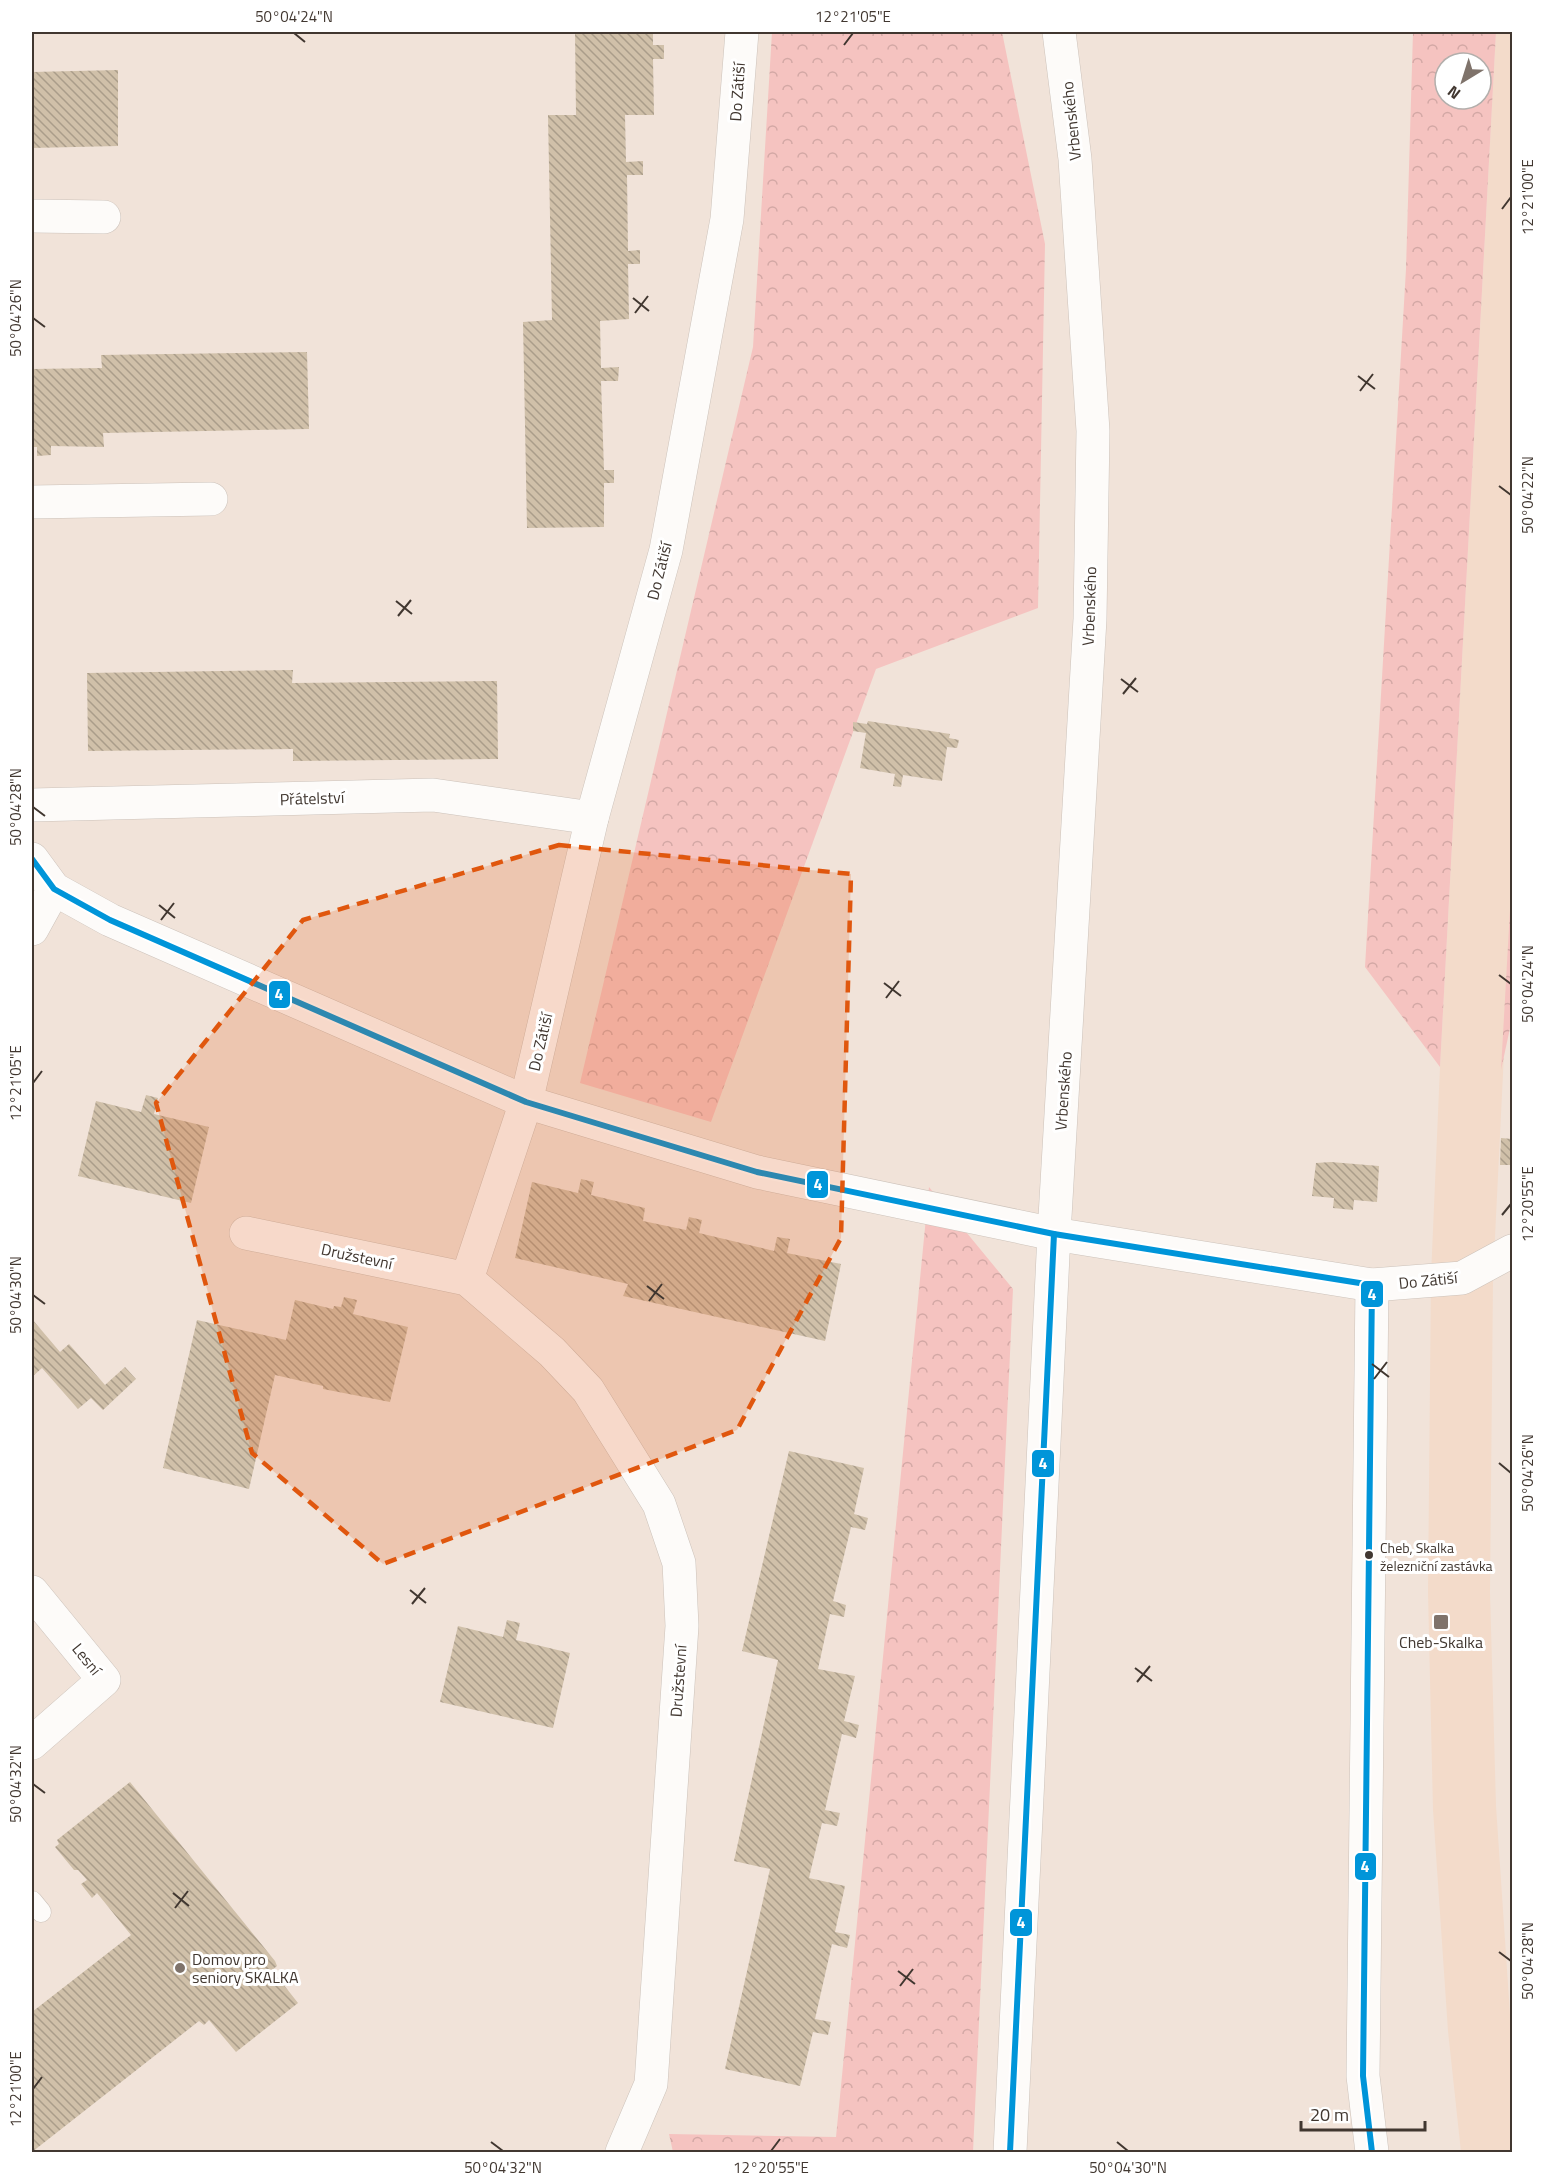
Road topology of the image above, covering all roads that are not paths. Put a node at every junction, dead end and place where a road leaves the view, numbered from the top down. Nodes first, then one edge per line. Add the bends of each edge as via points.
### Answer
1 (742, 32) edge
2 (1059, 32) edge
3 (32, 216) edge
4 (104, 218) dead end
5 (212, 499) dead end
6 (32, 502) edge
7 (32, 805) edge
8 (592, 818) junction
9 (32, 859) edge
10 (54, 889) junction
11 (32, 929) edge
12 (526, 1102) junction
13 (246, 1233) dead end
14 (1054, 1234) junction
15 (1512, 1251) edge
16 (467, 1279) junction
17 (1372, 1285) junction
18 (32, 1592) edge
19 (32, 1743) edge
20 (622, 2152) edge
21 (1010, 2152) edge
22 (1372, 2152) edge

1 - 8 street, Do Zátiší via 727,219 666,550
2 - 14 street, Vrbenského via 1075,159 1093,431 1088,654
3 - 4 street
5 - 6 street
7 - 8 street, Přátelství via 433,795
8 - 12 street, Do Zátiší
9 - 10 street
10 - 11 street
10 - 12 street via 110,920
12 - 14 street via 756,1172
12 - 16 street
13 - 16 street, Družstevní
14 - 17 street, Do Zátiší
14 - 21 street, Vrbenského
15 - 17 street, Do Zátiší via 1462,1278
16 - 20 street, Družstevní via 552,1352 588,1390 659,1504 679,1563 682,1626 651,2084
17 - 22 street via 1363,2076
18 - 19 street, Lesní via 104,1680

